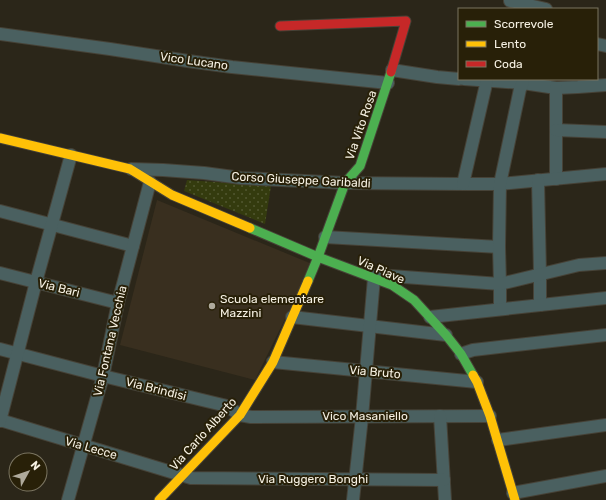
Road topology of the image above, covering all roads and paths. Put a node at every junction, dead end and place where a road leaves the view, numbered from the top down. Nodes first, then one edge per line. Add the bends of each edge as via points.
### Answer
1 (510, 1) dead end
2 (542, 8) edge
3 (280, 26) dead end
4 (0, 34) edge
5 (392, 70) junction
6 (458, 79) edge
7 (487, 80) joint
8 (388, 83) junction
9 (523, 83) junction
10 (606, 85) edge
11 (556, 88) junction
12 (556, 130) junction
13 (606, 132) edge
14 (0, 138) edge
15 (71, 155) junction
16 (130, 169) junction
17 (606, 174) edge
18 (556, 179) junction
19 (538, 180) junction
20 (150, 182) junction
21 (345, 183) junction
22 (462, 184) junction
23 (500, 184) junction
24 (0, 211) edge
25 (52, 225) junction
26 (325, 237) junction
27 (133, 246) junction
28 (499, 247) junction
29 (318, 257) junction
30 (606, 262) edge
31 (0, 273) edge
32 (540, 274) junction
33 (374, 278) junction
34 (36, 282) junction
35 (500, 284) junction
36 (606, 298) edge
37 (118, 303) junction
38 (540, 305) junction
39 (500, 309) junction
40 (292, 317) junction
41 (430, 317) junction
42 (370, 326) junction
43 (446, 335) junction
44 (606, 335) edge
45 (0, 348) edge
46 (17, 353) junction
47 (461, 354) junction
48 (273, 362) junction
49 (365, 370) junction
50 (103, 376) junction
51 (478, 382) junction
52 (240, 415) junction
53 (440, 416) junction
54 (490, 416) junction
55 (362, 417) junction
56 (0, 421) edge
57 (606, 425) edge
58 (498, 440) junction
59 (83, 446) junction
60 (183, 475) junction
61 (606, 476) edge
62 (355, 479) junction
63 (444, 480) junction
64 (514, 497) edge
65 (68, 500) edge
66 (160, 500) edge
67 (353, 500) edge
68 (445, 500) edge

1 - 2 street
3 - 5 street, Via Vito Rosa via 406,21
4 - 8 street, Vico Lucano via 218,65
5 - 6 street
5 - 8 street, Via Vito Rosa
7 - 9 street
7 - 22 street
8 - 21 street, Via Vito Rosa via 360,166
9 - 11 street
9 - 23 street
10 - 11 street
11 - 12 street
12 - 13 street
12 - 18 street
14 - 15 street, Corso Giuseppe Garibaldi
15 - 16 street, Corso Giuseppe Garibaldi
15 - 25 street
16 - 20 street, Via Piave
16 - 21 street, Corso Giuseppe Garibaldi
17 - 18 street, Corso Giuseppe Garibaldi
18 - 19 street, Corso Giuseppe Garibaldi
19 - 23 street, Corso Giuseppe Garibaldi
19 - 32 street
20 - 27 street, Via Fontana Vecchia
20 - 29 street, Via Piave via 172,195
21 - 22 street, Corso Giuseppe Garibaldi
21 - 26 street, Via Carlo Alberto
22 - 23 street, Corso Giuseppe Garibaldi
23 - 28 street
24 - 25 street
25 - 27 street
25 - 34 street
26 - 28 street
26 - 29 street, Via Carlo Alberto
27 - 37 street, Via Fontana Vecchia
28 - 35 street
29 - 33 street, Via Piave
29 - 40 street, Via Carlo Alberto
30 - 32 street
31 - 34 street, Via Bari
32 - 35 street
32 - 38 street
33 - 35 street via 377,275
33 - 41 street, Via Piave via 392,285 414,300
33 - 42 street
34 - 37 street, Via Bari
34 - 46 street
35 - 39 street
36 - 38 street
37 - 50 street, Via Fontana Vecchia
38 - 39 street
39 - 41 street
40 - 42 street
40 - 48 street, Via Carlo Alberto
41 - 43 street, Via Piave
42 - 43 street
42 - 49 street
43 - 47 street, Via Piave
44 - 47 street via 473,350
45 - 46 street, Via Brindisi
46 - 50 street, Via Brindisi
46 - 56 street
47 - 51 street, Via Piave
48 - 49 street, Via Bruto
48 - 52 street, Via Carlo Alberto
49 - 51 street, Via Bruto
49 - 55 street
50 - 52 street, Via Brindisi via 227,406
50 - 59 street, Via Fontana Vecchia
51 - 54 street, Via Piave
52 - 55 street, Vico Masaniello
52 - 60 street, Via Carlo Alberto
53 - 54 street, Vico Masaniello
53 - 55 street, Vico Masaniello
53 - 63 street
54 - 58 street, Via Piave
55 - 62 street
56 - 59 street, Via Lecce
57 - 58 street
58 - 64 street, Via Piave
59 - 60 street, Via Lecce
59 - 65 street, Via Fontana Vecchia
60 - 62 street, Via Ruggero Bonghi via 192,478
60 - 66 street, Via Carlo Alberto
61 - 64 street
62 - 63 street, Via Ruggero Bonghi
62 - 67 street
63 - 68 street

